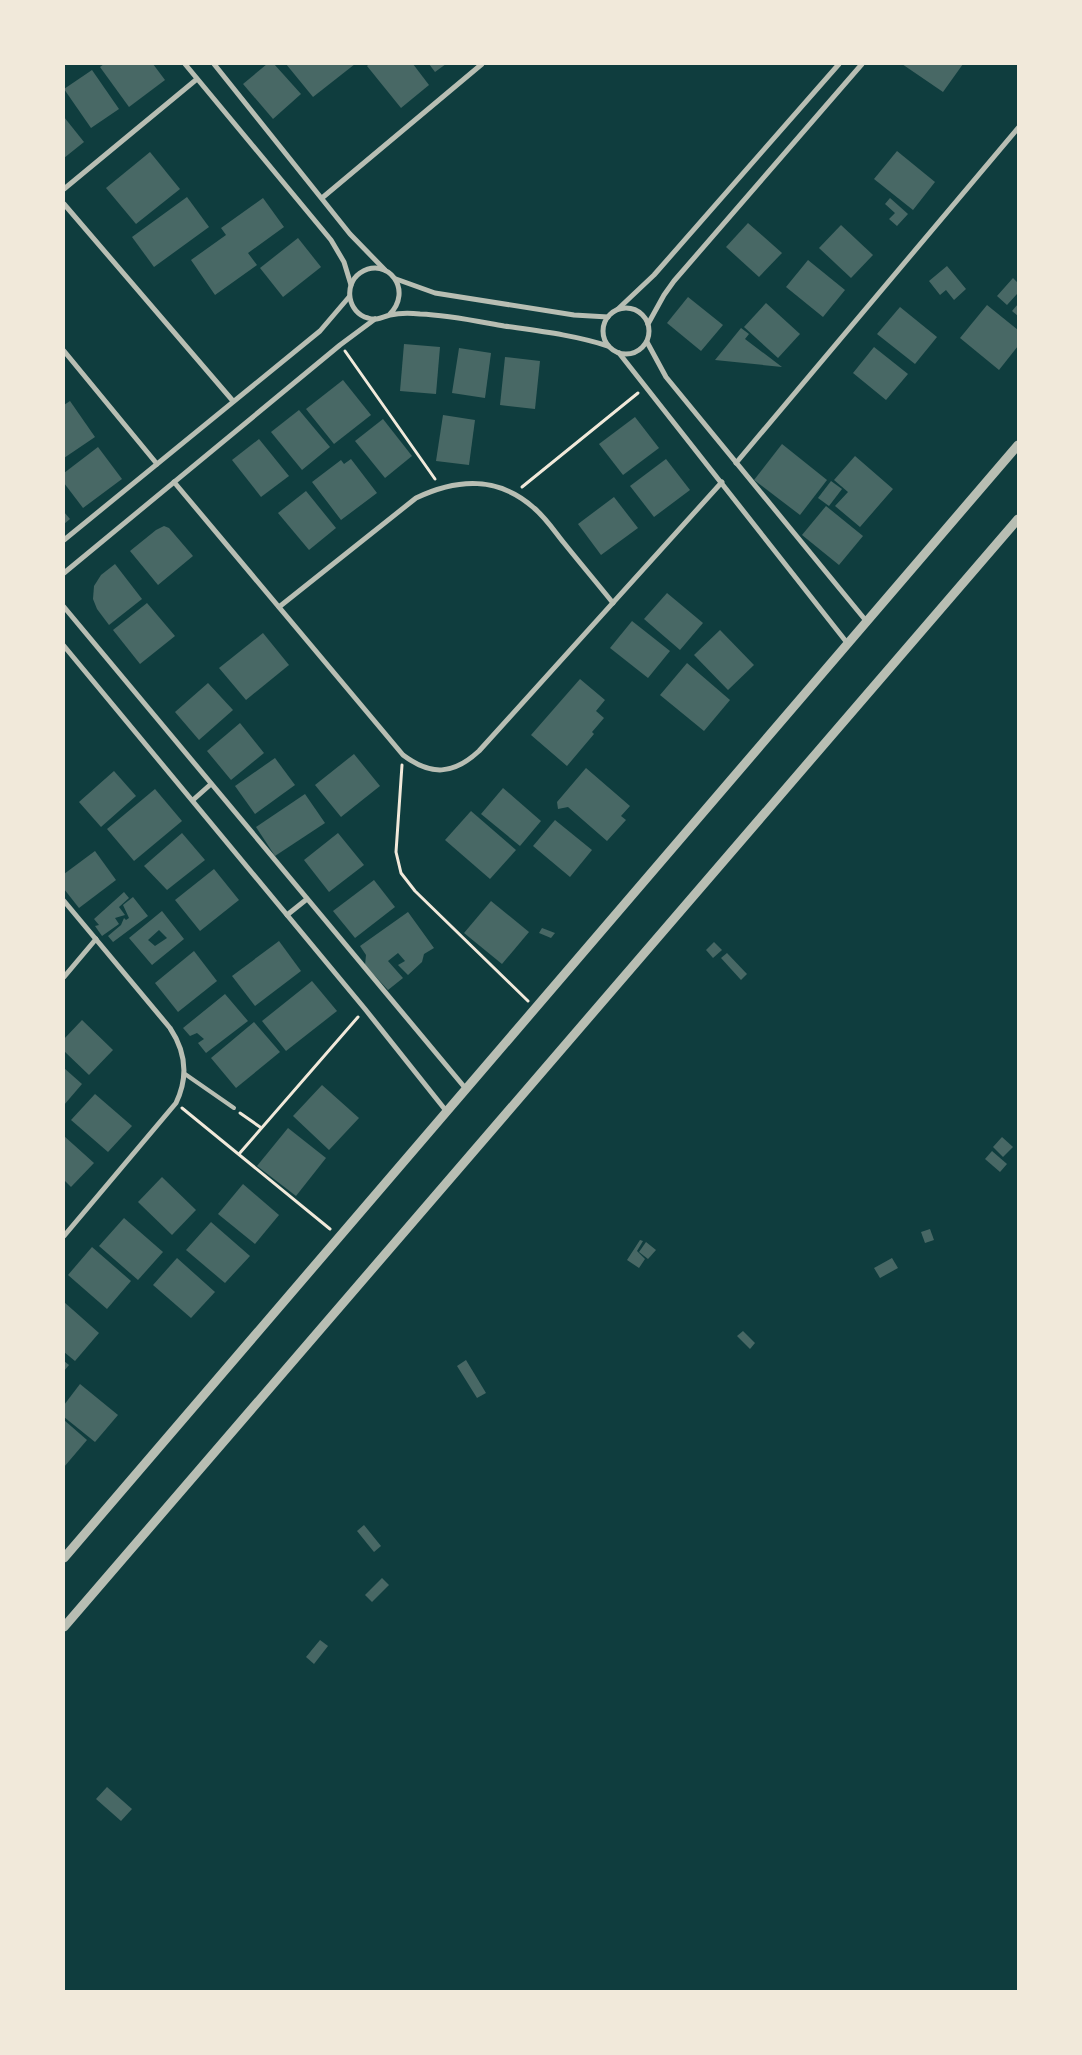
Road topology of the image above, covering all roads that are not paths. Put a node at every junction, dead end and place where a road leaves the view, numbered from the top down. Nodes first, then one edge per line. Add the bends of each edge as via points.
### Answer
1 (185, 64) edge
2 (214, 64) edge
3 (482, 64) edge
4 (839, 64) edge
5 (862, 64) edge
6 (197, 79) junction
7 (1018, 128) edge
8 (64, 189) edge
9 (322, 198) junction
10 (64, 204) edge
11 (385, 270) junction
12 (396, 279) junction
13 (351, 285) junction
14 (350, 297) junction
15 (618, 309) junction
16 (389, 315) junction
17 (608, 317) junction
18 (376, 319) junction
19 (648, 324) junction
20 (647, 342) junction
21 (608, 346) junction
22 (64, 351) edge
23 (618, 353) junction
24 (233, 401) junction
25 (1018, 445) edge
26 (736, 463) junction
27 (158, 464) junction
28 (174, 482) junction
29 (722, 482) junction
30 (1018, 519) edge
31 (64, 540) edge
32 (64, 573) edge
33 (613, 603) junction
34 (64, 607) edge
35 (278, 607) junction
36 (867, 622) junction
37 (848, 644) junction
38 (64, 646) edge
39 (211, 784) junction
40 (193, 800) junction
41 (307, 899) junction
42 (64, 901) edge
43 (287, 915) junction
44 (96, 939) junction
45 (64, 977) edge
46 (185, 1074) junction
47 (466, 1089) junction
48 (234, 1108) road end
49 (447, 1112) junction
50 (64, 1236) edge
51 (64, 1558) edge
52 (64, 1627) edge

1 - 6 street
2 - 9 street
3 - 9 street
4 - 15 street via 654,275
5 - 19 street via 674,281
6 - 8 street
6 - 13 street via 331,240 344,262
7 - 26 street
9 - 11 street via 358,244
10 - 24 street
11 - 12 street
11 - 13 street via 361,272
12 - 16 street via 399,302
12 - 17 street via 435,293 574,315
13 - 14 street
14 - 18 street via 361,315
14 - 24 street via 320,331
15 - 17 street
15 - 19 street via 640,312
16 - 18 street
16 - 21 street via 433,315 569,336
17 - 21 street via 602,332
18 - 28 street
19 - 20 street
20 - 23 street via 632,354
20 - 26 street via 666,377
21 - 23 street
22 - 27 street
23 - 29 street
24 - 27 street
25 - 36 street
26 - 36 street
27 - 31 street
28 - 32 street
28 - 35 street
29 - 33 street
29 - 37 street
30 - 52 street
33 - 35 street via 535,508 514,494 465,482 440,487 416,498
33 - 35 street via 467,763 451,769 434,770 417,765 403,755
34 - 39 street
36 - 37 street
37 - 47 street
38 - 40 street
39 - 40 street
39 - 41 street
40 - 43 street
41 - 43 street
41 - 47 street
42 - 44 street
43 - 49 street
44 - 45 street
44 - 46 street via 170,1028 184,1057
46 - 48 lane
46 - 50 street via 176,1103
47 - 49 street
49 - 51 street

